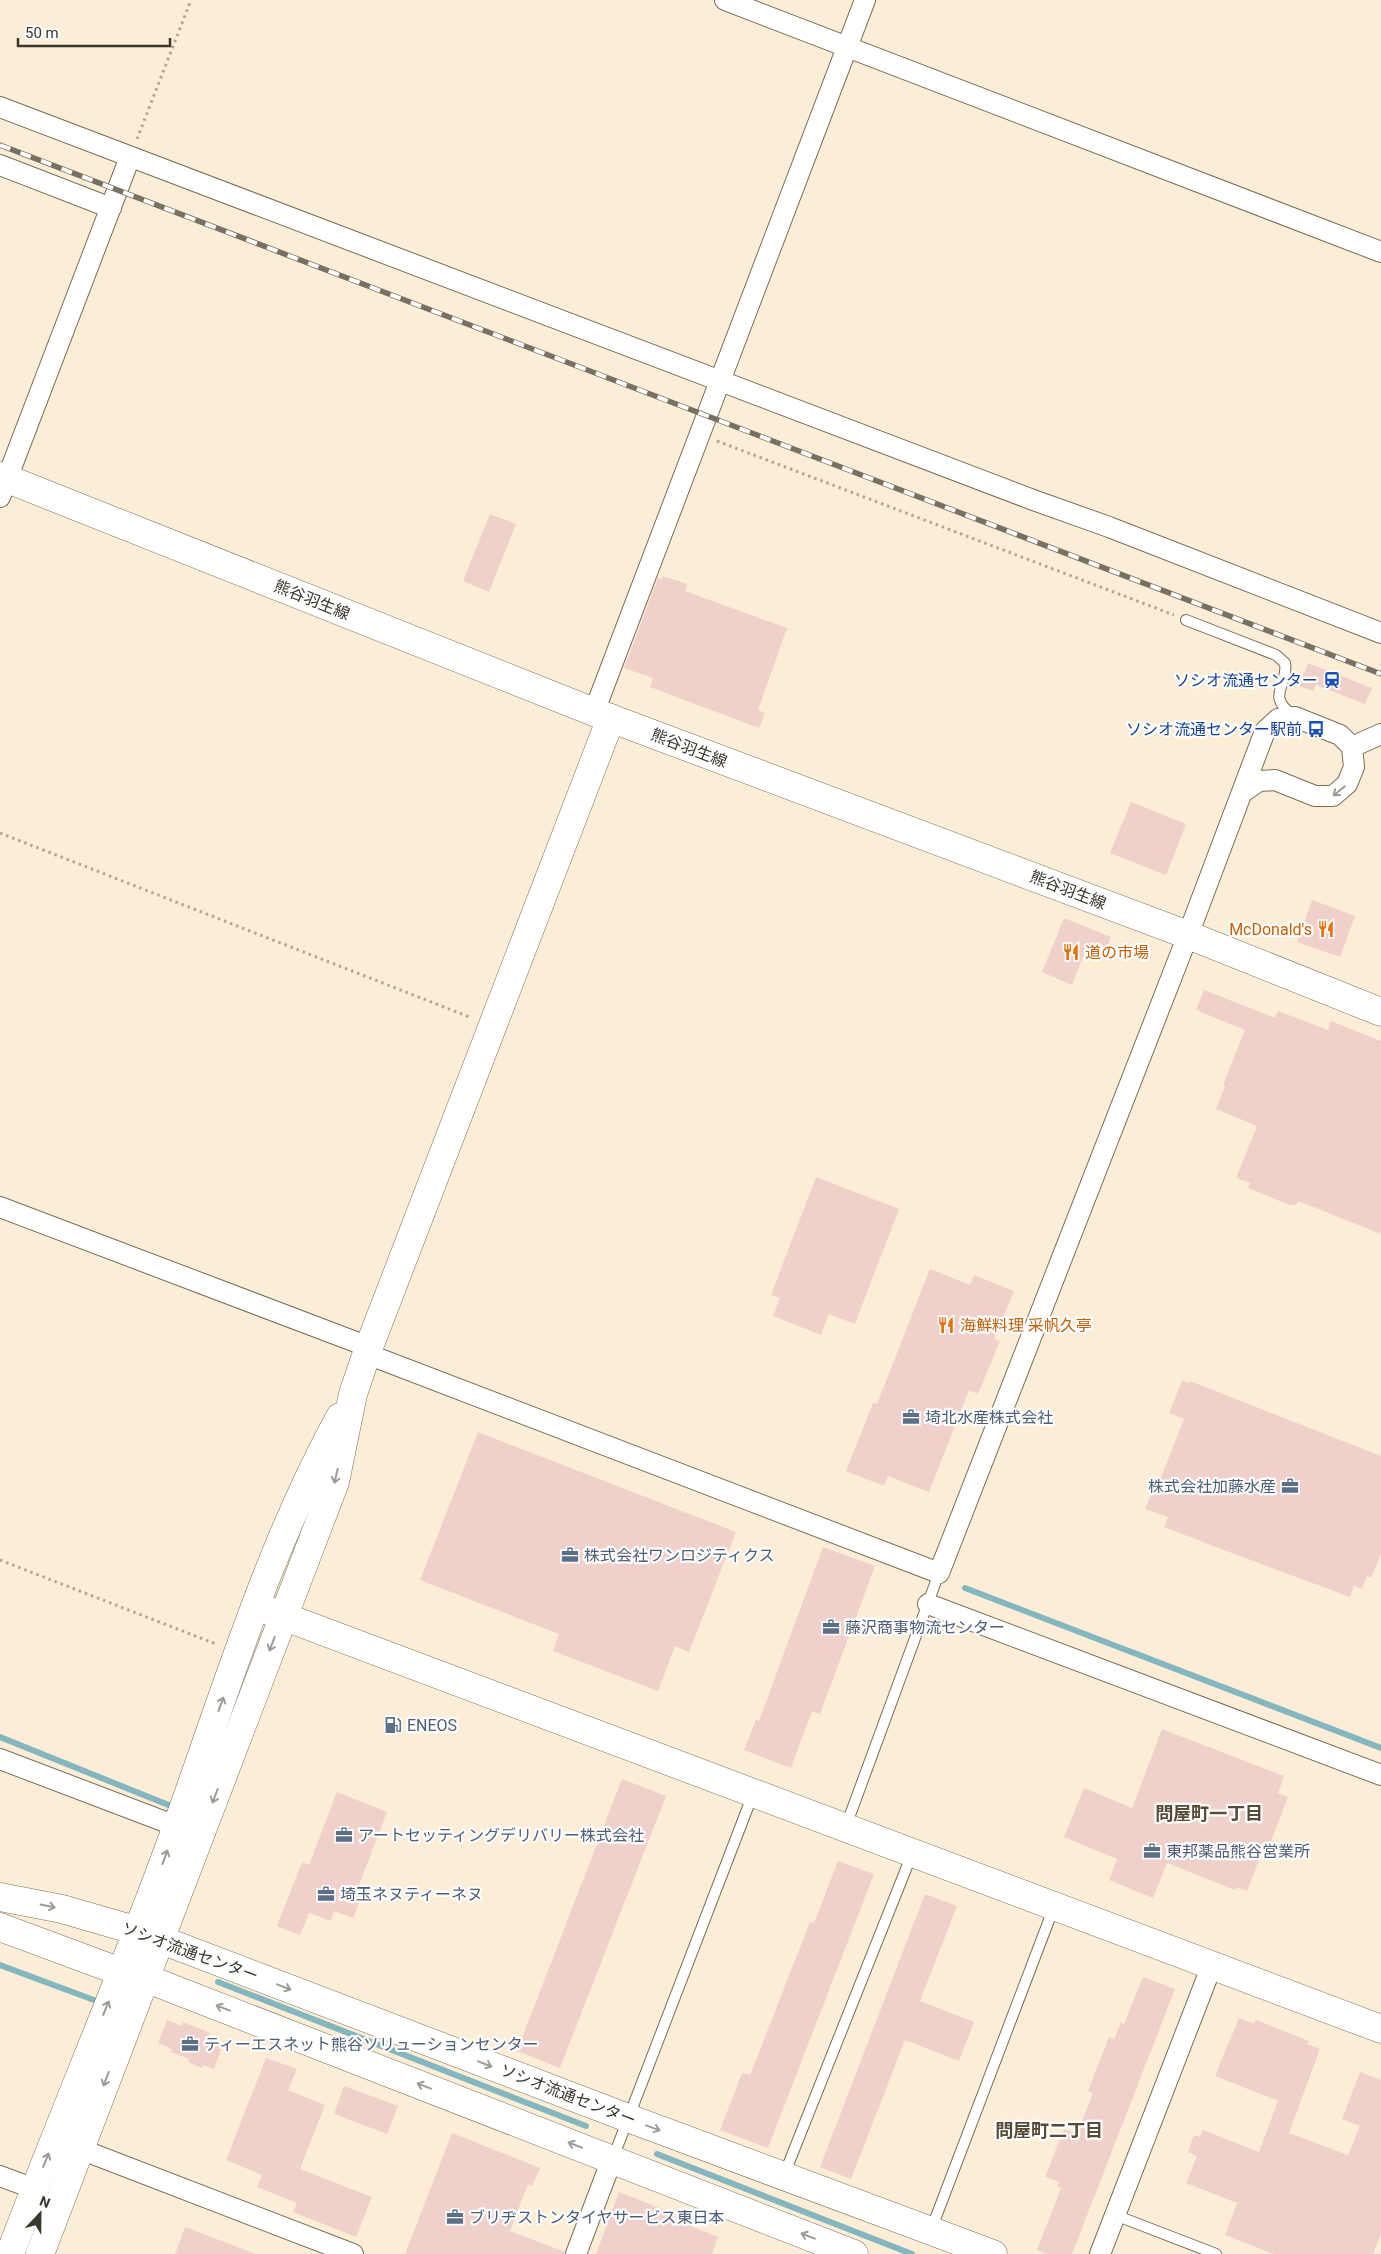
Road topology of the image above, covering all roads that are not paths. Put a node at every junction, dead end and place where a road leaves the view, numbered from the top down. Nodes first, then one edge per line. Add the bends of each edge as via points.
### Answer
1 (725, 0) edge
2 (865, 0) edge
3 (848, 46) junction
4 (0, 107) edge
5 (130, 157) junction
6 (0, 165) edge
7 (111, 208) junction
8 (1381, 252) edge
9 (719, 381) junction
10 (2, 484) edge
11 (1186, 620) road end
12 (1381, 633) edge
13 (602, 715) junction
14 (1295, 717) junction
15 (1381, 734) edge
16 (1352, 747) junction
17 (1243, 792) junction
18 (1188, 935) junction
19 (1381, 1012) edge
20 (0, 1207) edge
21 (368, 1350) junction
22 (353, 1394) junction
23 (939, 1573) junction
24 (928, 1604) junction
25 (256, 1606) junction
26 (282, 1616) junction
27 (0, 1759) edge
28 (1381, 1775) edge
29 (753, 1793) junction
30 (176, 1826) junction
31 (845, 1827) junction
32 (912, 1852) junction
33 (0, 1897) edge
34 (1055, 1906) junction
35 (0, 1927) edge
36 (149, 1936) junction
37 (1212, 1965) junction
38 (133, 1975) junction
39 (1381, 2029) edge
40 (628, 2118) junction
41 (80, 2149) junction
42 (612, 2159) junction
43 (0, 2176) edge
44 (783, 2176) junction
45 (35, 2189) junction
46 (1115, 2215) junction
47 (931, 2231) junction
48 (10, 2254) edge
49 (40, 2254) edge
50 (353, 2254) edge
51 (576, 2254) edge
52 (854, 2254) edge
53 (993, 2254) edge
54 (1100, 2254) edge
55 (1216, 2254) edge

1 - 3 street
2 - 3 street
3 - 8 street
3 - 9 street
4 - 5 street
5 - 7 street
5 - 9 street
6 - 7 street
7 - 10 street
9 - 12 street
9 - 13 street
10 - 13 street, 熊谷羽生線
11 - 14 lane via 1276,655 1286,662 1287,670 1278,691 1285,710
13 - 18 street, 熊谷羽生線
13 - 21 street via 493,1026
14 - 16 street via 1340,735
14 - 17 street via 1278,719 1265,731
15 - 16 street
16 -> 17 street via 1354,767 1347,784 1333,796 1315,796 1275,780 1259,781
17 - 18 street
18 - 19 street, 熊谷羽生線
18 - 23 street
20 - 21 street
21 - 22 street
21 - 23 street
22 - 25 street via 313,1466
22 -> 26 street via 335,1482
23 - 24 lane
24 - 28 street
24 - 31 lane
25 - 26 street
30 -> 25 street
26 - 29 street
26 -> 36 street
27 - 30 street
29 - 31 street
29 - 40 lane
36 -> 30 street
31 - 32 street
32 - 34 street
32 - 44 lane
33 -> 36 street, ソシオ流通センター via 62,1909
34 - 37 street
34 - 47 lane
35 - 38 street
36 - 38 street
36 -> 40 street, ソシオ流通センター
37 - 39 street
37 - 46 street
38 -> 41 street
42 -> 38 street
45 -> 38 street
40 - 42 lane
40 -> 44 street, ソシオ流通センター
41 - 49 street
41 - 50 street
42 - 51 street
52 -> 42 street
43 - 45 street
44 - 47 street, ソシオ流通センター
45 - 48 street
46 - 54 street
46 - 55 lane
47 - 53 street, ソシオ流通センター

